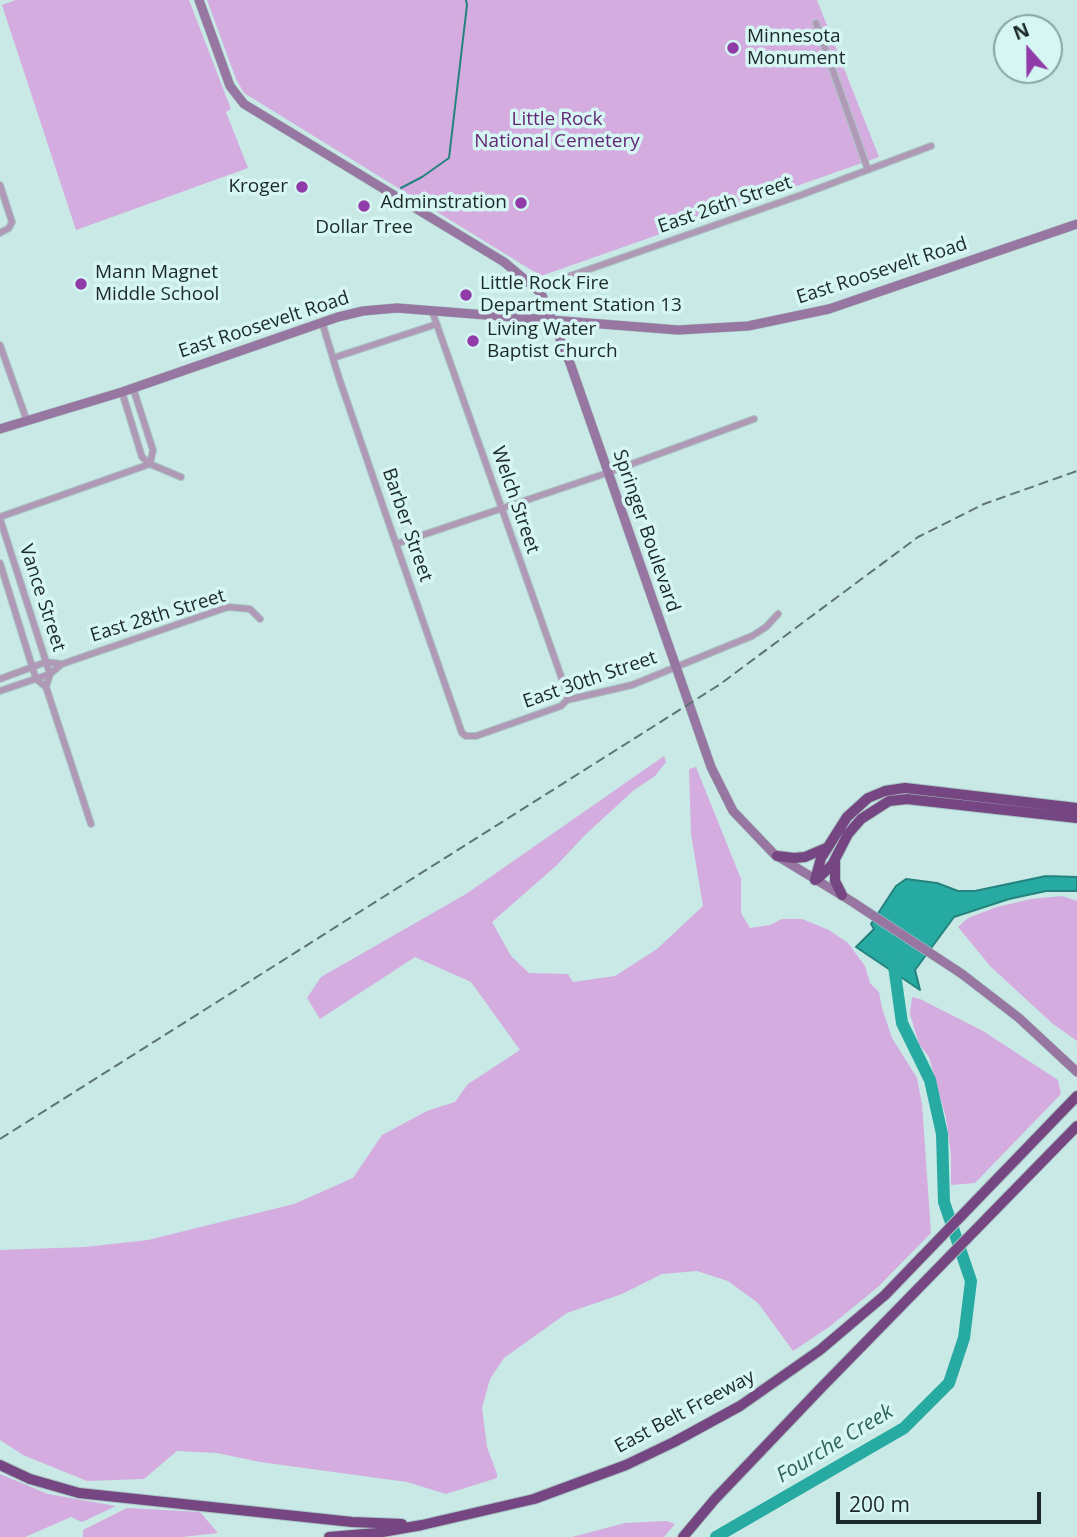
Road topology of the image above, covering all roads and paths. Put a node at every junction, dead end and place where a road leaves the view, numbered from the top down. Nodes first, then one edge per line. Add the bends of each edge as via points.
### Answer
1 (199, 0) edge
2 (816, 23) dead end
3 (931, 146) dead end
4 (868, 170) junction
5 (0, 185) edge
6 (1077, 224) edge
7 (0, 233) edge
8 (528, 279) junction
9 (432, 311) junction
10 (554, 320) junction
11 (322, 322) junction
12 (437, 324) junction
13 (0, 345) edge
14 (333, 358) junction
15 (133, 388) junction
16 (122, 392) junction
17 (754, 419) dead end
18 (26, 421) junction
19 (0, 429) edge
20 (150, 464) junction
21 (607, 473) junction
22 (181, 477) dead end
23 (501, 509) junction
24 (0, 518) edge
25 (396, 544) junction
26 (0, 563) edge
27 (778, 614) dead end
28 (260, 619) dead end
29 (46, 662) junction
30 (62, 664) junction
31 (33, 667) junction
32 (676, 667) junction
33 (50, 674) junction
34 (0, 679) edge
35 (36, 679) junction
36 (46, 687) junction
37 (0, 691) edge
38 (567, 700) junction
39 (466, 736) joint
40 (1077, 808) edge
41 (1077, 818) edge
42 (91, 824) dead end
43 (828, 846) junction
44 (777, 856) junction
45 (835, 859) junction
46 (815, 880) junction
47 (847, 898) junction
48 (1077, 1072) edge
49 (1077, 1096) edge
50 (1077, 1126) edge
51 (0, 1465) edge
52 (422, 1525) junction
53 (329, 1537) edge
54 (682, 1537) edge

1 - 8 main road, Springer Boulevard via 230,86 244,104
2 - 4 street
3 - 4 street, East 26th Street
4 - 8 street, East 26th Street via 550,283
5 - 7 street via 12,222
6 - 10 main road, East Roosevelt Road via 829,310 771,323 689,330
8 - 10 main road, Springer Boulevard
9 - 10 main road, East Roosevelt Road
9 - 11 main road, East Roosevelt Road via 379,308
9 - 12 street, Welch Street
10 - 21 main road, Springer Boulevard
11 - 14 street, Barber Street
11 - 15 main road, East Roosevelt Road
12 - 14 street
12 - 23 street, Welch Street
13 - 18 street
14 - 25 street, Barber Street
15 - 16 main road, East Roosevelt Road
15 - 20 street via 153,450
16 - 18 main road, East Roosevelt Road
16 - 20 street via 142,457
17 - 21 street
18 - 19 main road, East Roosevelt Road
20 - 22 street
20 - 24 street
21 - 23 street
21 - 32 main road, Springer Boulevard
23 - 25 street
23 - 38 street, Welch Street
24 - 29 street, Vance Street
25 - 39 street, Barber Street
26 - 31 street, Vance Street
27 - 32 street, East 30th Street via 734,645
28 - 30 street, East 28th Street via 250,609 228,607
29 - 30 street, East 28th Street
29 - 31 street, East 28th Street
29 - 33 street, Vance Street
30 - 33 street, East 28th Street
31 - 34 street, East 28th Street
31 - 35 street, Vance Street
32 - 38 street, East 30th Street via 632,685
32 - 44 main road, Springer Boulevard via 728,802
33 - 35 street, East 28th Street
33 - 36 street, Vance Street
35 - 36 street, Vance Street
35 - 37 street, East 28th Street
36 - 42 street
38 - 39 street, East 30th Street via 561,706
40 - 43 highway via 905,788 885,791 868,798 847,817
41 - 45 highway via 907,799 889,801 861,819
43 - 44 highway via 805,857
43 - 46 highway
44 - 46 main road, Springer Boulevard
45 - 46 highway
45 - 47 highway via 835,881
46 - 47 main road, Springer Boulevard
47 - 48 main road, Springer Boulevard via 962,974
49 - 52 highway, East Belt Freeway via 885,1295 773,1385 685,1436 596,1478 499,1509
50 - 54 highway
51 - 52 highway via 79,1493 352,1522
52 - 53 highway, East Belt Freeway

